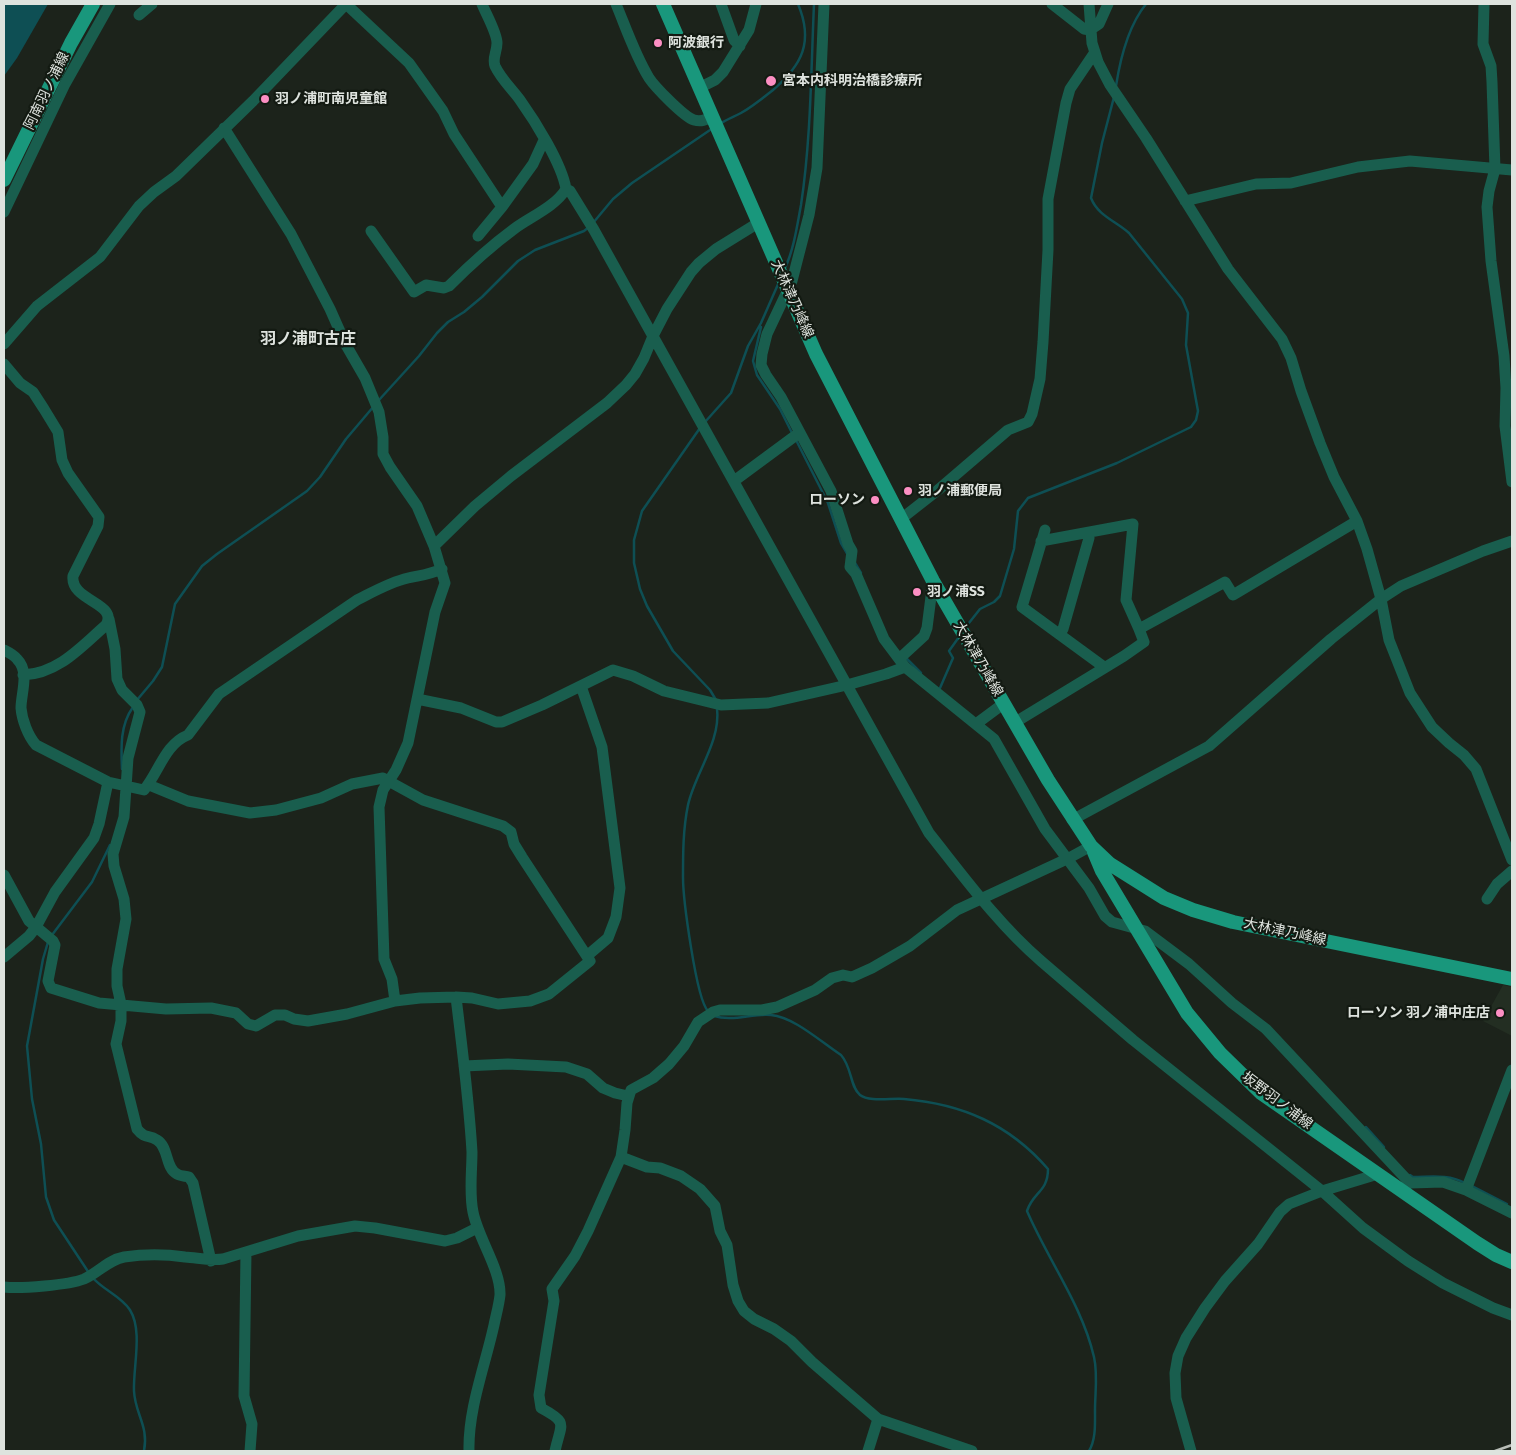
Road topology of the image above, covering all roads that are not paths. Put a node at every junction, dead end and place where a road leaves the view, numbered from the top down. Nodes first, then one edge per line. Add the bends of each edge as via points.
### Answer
1 (93, 4) edge
2 (110, 4) edge
3 (152, 4) edge
4 (346, 4) edge
5 (482, 4) edge
6 (616, 4) edge
7 (664, 4) edge
8 (721, 4) edge
9 (756, 4) edge
10 (824, 4) edge
11 (1052, 4) edge
12 (1089, 4) edge
13 (1108, 4) edge
14 (1484, 4) edge
15 (138, 15) dead end
16 (1090, 30) junction
17 (740, 46) junction
18 (1095, 52) junction
19 (699, 88) junction
20 (715, 123) junction
21 (224, 128) junction
22 (544, 140) junction
23 (1495, 169) junction
24 (1512, 170) edge
25 (4, 180) edge
26 (566, 188) junction
27 (1185, 201) junction
28 (502, 207) junction
29 (4, 212) edge
30 (758, 223) junction
31 (371, 231) dead end
32 (478, 236) dead end
33 (786, 286) junction
34 (652, 336) junction
35 (4, 344) edge
36 (4, 364) edge
37 (796, 435) junction
38 (734, 481) junction
39 (1512, 482) edge
40 (901, 519) junction
41 (1357, 521) junction
42 (1089, 532) junction
43 (1512, 541) edge
44 (434, 546) junction
45 (442, 569) junction
46 (933, 581) junction
47 (1381, 599) junction
48 (110, 619) junction
49 (1139, 629) junction
50 (1059, 634) junction
51 (4, 650) edge
52 (902, 663) junction
53 (1104, 667) junction
54 (24, 675) junction
55 (847, 685) junction
56 (581, 686) junction
57 (417, 699) junction
58 (1003, 704) junction
59 (1014, 723) junction
60 (976, 724) junction
61 (389, 781) junction
62 (108, 782) junction
63 (149, 785) junction
64 (127, 787) junction
65 (1072, 820) junction
66 (1509, 845) edge
67 (1092, 848) junction
68 (1070, 858) junction
69 (1512, 860) edge
70 (1512, 871) edge
71 (4, 875) edge
72 (981, 898) junction
73 (1487, 899) dead end
74 (36, 927) junction
75 (1135, 928) junction
76 (588, 955) junction
77 (4, 957) edge
78 (1512, 979) edge
79 (456, 997) junction
80 (395, 1001) junction
81 (121, 1004) junction
82 (464, 1066) junction
83 (1512, 1070) edge
84 (628, 1096) junction
85 (621, 1157) junction
86 (1378, 1174) junction
87 (1406, 1186) junction
88 (1466, 1190) junction
89 (1322, 1191) junction
90 (1512, 1213) edge
91 (477, 1228) junction
92 (246, 1252) junction
93 (211, 1261) junction
94 (1512, 1262) edge
95 (4, 1287) edge
96 (1512, 1315) edge
97 (878, 1420) junction
98 (250, 1451) edge
99 (470, 1451) edge
100 (555, 1451) edge
101 (868, 1451) edge
102 (972, 1451) edge
103 (1191, 1451) edge

1 - 25 main road, 阿南羽ノ浦線 via 70,43
2 - 29 street via 65,84
3 - 15 street
4 - 21 street
4 - 28 street via 409,63 443,111 454,134
5 - 22 street via 497,42 493,59 495,66
6 - 20 street via 650,79 683,114 693,120
7 - 19 main road, 大林津乃峰線
8 - 17 street via 734,40
9 - 17 street via 749,30
10 - 33 street via 817,168 792,281
11 - 16 street
12 - 16 street
13 - 16 street via 1098,24
14 - 23 street via 1483,44 1491,66
16 - 18 street
17 - 19 street via 723,72
18 - 27 street via 1110,85
18 - 40 street via 1070,89 1048,199 1043,342 1040,379 1032,414 1028,422 1008,430
19 - 20 main road, 大林津乃峰線
20 - 30 main road, 大林津乃峰線
21 - 35 street via 176,176 139,206 100,257 37,306
21 - 44 street via 291,234 366,378 376,402 383,454 417,506
22 - 26 street via 560,166
22 - 28 street via 533,164
23 - 24 street
23 - 27 street via 1410,161 1358,166 1291,183 1256,184
23 - 39 street via 1487,207 1504,356 1505,426
26 - 31 street via 554,202 513,230 444,288 426,285 414,292
26 - 34 street via 591,226
27 - 41 street via 1228,269 1282,339 1334,477
28 - 32 street
30 - 33 main road, 大林津乃峰線
30 - 34 street via 699,263
33 - 37 street via 767,334 761,366 781,397
33 - 40 main road, 大林津乃峰線 via 816,354
34 - 38 street
34 - 44 street via 644,358 626,385 475,506
36 - 48 street via 33,392 44,409 58,432 62,460 68,473 99,517 98,526 72,582 76,590 105,609
37 - 38 street
37 - 52 street via 831,491 852,551 850,567 856,574 878,628
38 - 55 street
40 - 46 main road, 大林津乃峰線
41 - 47 street
41 - 49 street via 1233,596 1225,582
42 - 49 street via 1133,524 1126,600
42 - 50 street
42 - 50 street via 1043,536 1022,607
43 - 47 street via 1401,586
44 - 45 street
45 - 57 street via 445,583 435,612
45 - 63 street via 427,576 390,584 357,600 219,694 188,735 173,744
46 - 52 street via 924,636
46 - 58 main road, 大林津乃峰線
47 - 65 street via 1209,746
47 - 66 street via 1389,640 1410,692 1432,727 1476,769
48 - 54 street via 62,663
48 - 64 street via 117,679 140,712 128,758
49 - 53 street via 1144,642
50 - 53 street
51 - 54 street via 17,659
52 - 55 street
52 - 60 street
53 - 59 street
54 - 62 street via 22,718 32,740
55 - 56 street via 768,703 716,704 664,691 613,670
55 - 72 street via 929,833
56 - 57 street via 502,722 461,708
56 - 76 street via 602,747 620,888 616,917 608,938
57 - 61 street via 408,743
58 - 59 main road, 大林津乃峰線
58 - 60 street
59 - 65 main road, 大林津乃峰線
60 - 68 street via 994,739 1045,829
61 - 63 street via 383,778 368,780 321,798 250,813 188,801
61 - 76 street via 423,800 503,826 511,832 522,858
61 - 80 street via 379,807 384,959 392,979
62 - 64 street
62 - 74 street via 94,838 55,892
63 - 64 street via 144,790
64 - 81 street via 124,818 114,854 126,919 117,968
65 - 67 main road, 大林津乃峰線
66 - 69 street
67 - 68 street
67 - 75 main road, 坂野羽ノ浦線
67 - 78 main road, 大林津乃峰線 via 1110,864 1164,898 1232,922
68 - 72 street
68 - 75 street via 1105,916 1112,922
70 - 73 street via 1497,884
71 - 74 street via 29,921
72 - 84 street via 957,910 910,946 852,977 832,978 815,990 778,1007 720,1010 710,1014 698,1022 669,1064 653,1078 631,1090
72 - 89 street via 1027,949 1133,1040
74 - 77 street
74 - 81 street via 55,946 48,982 51,988 99,1003
75 - 86 main road, 坂野羽ノ浦線 via 1187,1013 1220,1053 1262,1092
75 - 87 street via 1145,931 1189,964 1266,1030
76 - 79 street via 590,961 549,994 498,1004
79 - 80 street
79 - 82 street
80 - 81 street via 308,1021 275,1015 256,1026 248,1024 236,1013 211,1008 166,1009
81 - 93 street via 122,1021 116,1044 137,1129 143,1136 157,1139 172,1170 189,1177 193,1183
82 - 84 street via 566,1067 587,1074 603,1088
82 - 91 street via 472,1152 472,1211
83 - 88 street
84 - 85 street
85 - 97 street via 681,1176 700,1189 717,1212 733,1285 744,1311 791,1341
85 - 100 street via 575,1256 552,1289 554,1302 539,1395 541,1408 561,1421
86 - 87 main road, 坂野羽ノ浦線
86 - 89 street
87 - 88 street via 1443,1182
87 - 94 main road, 坂野羽ノ浦線 via 1477,1243
88 - 90 street
89 - 96 street via 1363,1228 1408,1261 1442,1283
89 - 103 street via 1289,1204 1280,1212 1258,1244 1225,1281 1186,1338 1178,1356 1176,1398
91 - 92 street via 445,1241 355,1226 298,1236
91 - 99 street via 499,1283 500,1295 472,1416
92 - 93 street
92 - 98 street via 244,1396 252,1424
93 - 95 street via 185,1256 122,1258 72,1283
97 - 101 street
97 - 102 street

